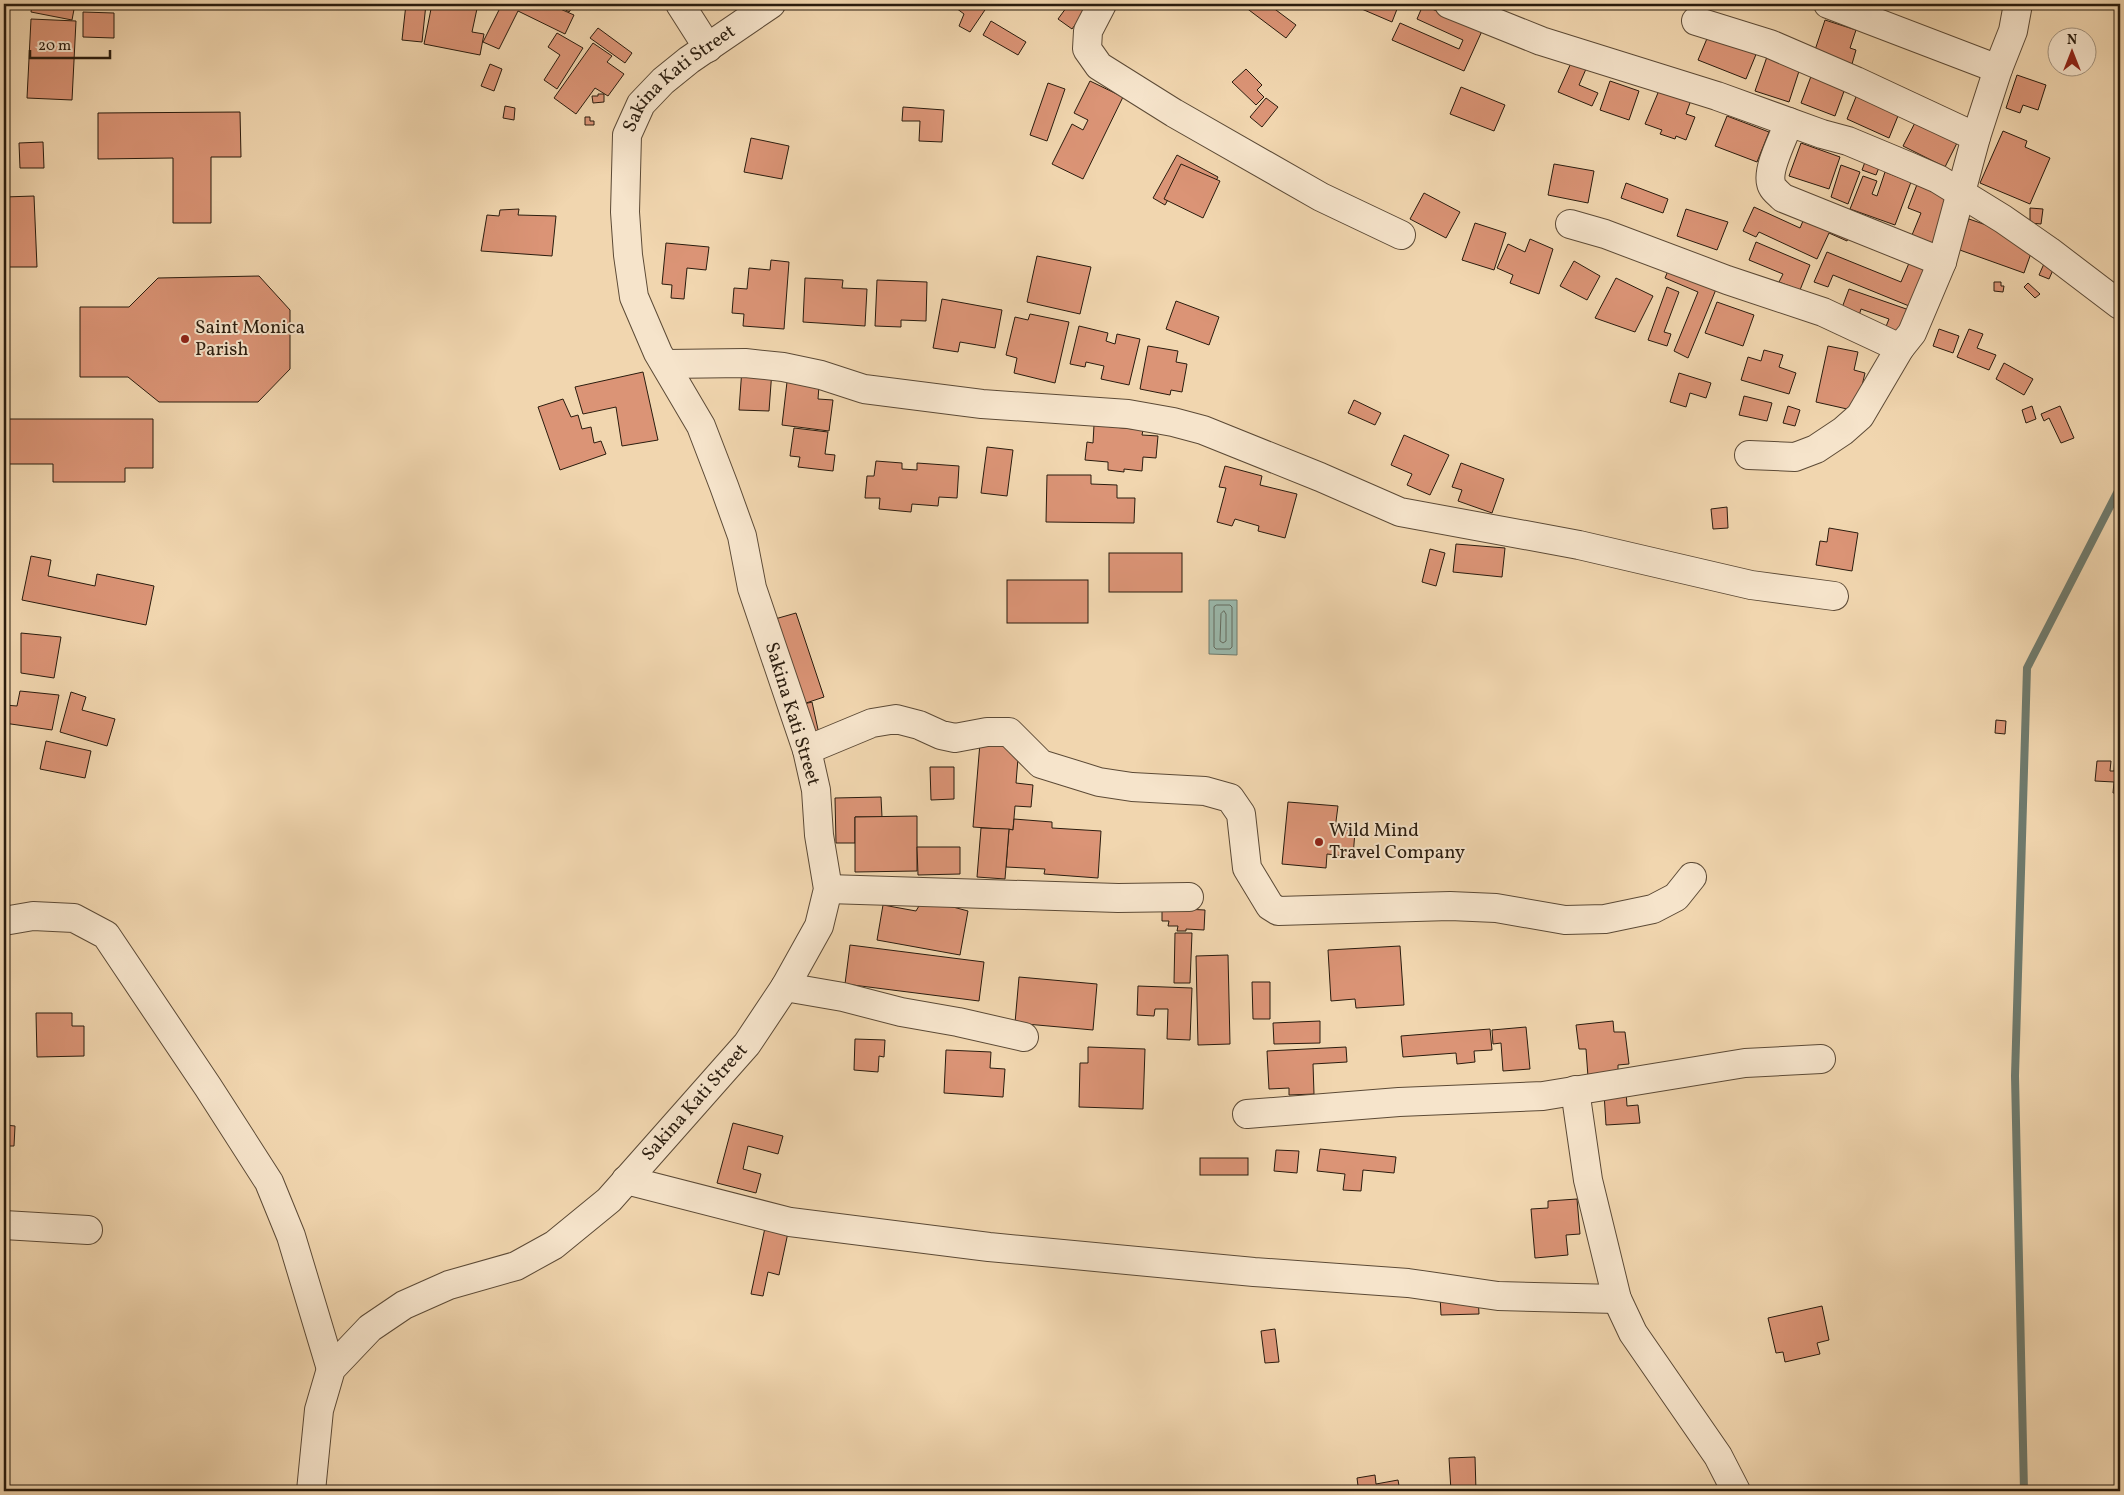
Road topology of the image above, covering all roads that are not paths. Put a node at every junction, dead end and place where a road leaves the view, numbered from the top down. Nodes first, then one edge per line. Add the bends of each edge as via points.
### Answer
1 (680, 4) edge
2 (771, 4) edge
3 (1102, 4) edge
4 (1449, 4) edge
5 (1828, 4) edge
6 (2018, 4) edge
7 (1696, 21) dead end
8 (708, 48) junction
9 (1998, 70) junction
10 (1790, 122) junction
11 (1976, 137) junction
12 (1960, 194) junction
13 (1570, 224) dead end
14 (1401, 235) dead end
15 (1942, 262) junction
16 (2120, 305) edge
17 (1900, 348) junction
18 (666, 364) junction
19 (1749, 455) dead end
20 (1834, 596) dead end
21 (807, 750) junction
22 (1692, 877) dead end
23 (828, 889) junction
24 (1189, 896) dead end
25 (4, 921) edge
26 (786, 987) junction
27 (1024, 1037) dead end
28 (1821, 1059) dead end
29 (1575, 1090) junction
30 (1248, 1114) dead end
31 (626, 1180) junction
32 (4, 1225) edge
33 (88, 1230) dead end
34 (1617, 1299) junction
35 (331, 1370) junction
36 (311, 1491) edge
37 (1736, 1491) edge

1 - 8 street
2 - 8 street, Sakina Kati Street
3 - 14 street via 1088,31 1087,49 1099,66 1263,165
4 - 10 street via 1541,41
5 - 9 street
6 - 9 street via 2013,31
7 - 11 street via 1770,44
8 - 18 street, Sakina Kati Street via 662,81 641,104 627,136 625,212 634,297
9 - 11 street
10 - 12 street via 1869,148 1938,179
10 - 15 street via 1771,170 1770,182 1774,190 1783,198
11 - 12 street
12 - 15 street
12 - 16 street via 2050,251
13 - 17 street via 1823,312
15 - 17 street via 1912,333
17 - 19 street via 1860,416 1843,431 1816,449 1795,457
18 - 20 street via 745,363 783,367 864,389 982,404 1128,414 1173,422 1203,430 1400,512 1579,546 1752,585
18 - 21 street, Sakina Kati Street via 700,426 724,486 742,536 752,588
21 - 22 street via 872,723 896,719 955,738 1009,732 1040,764 1099,782 1132,787 1205,790 1230,798 1241,814 1247,868 1270,906 1278,911 1450,906 1496,908 1565,920 1605,919 1653,909 1676,897
21 - 23 street, Sakina Kati Street via 816,790
23 - 24 street via 1118,898
23 - 26 street, Sakina Kati Street via 820,926
25 - 35 street via 32,916 74,918 106,935 269,1182 291,1236
26 - 27 street
26 - 31 street, Sakina Kati Street via 746,1044
28 - 29 street via 1745,1063
29 - 30 street via 1543,1096 1399,1102
29 - 34 street via 1588,1180
31 - 34 street via 790,1222 989,1247 1408,1283 1498,1296
31 - 35 street, Sakina Kati Street via 609,1200 554,1245 516,1266 448,1285 404,1305 370,1328
32 - 33 street
34 - 37 street via 1633,1333 1708,1440
35 - 36 street, Sakina Kati Street via 319,1410

